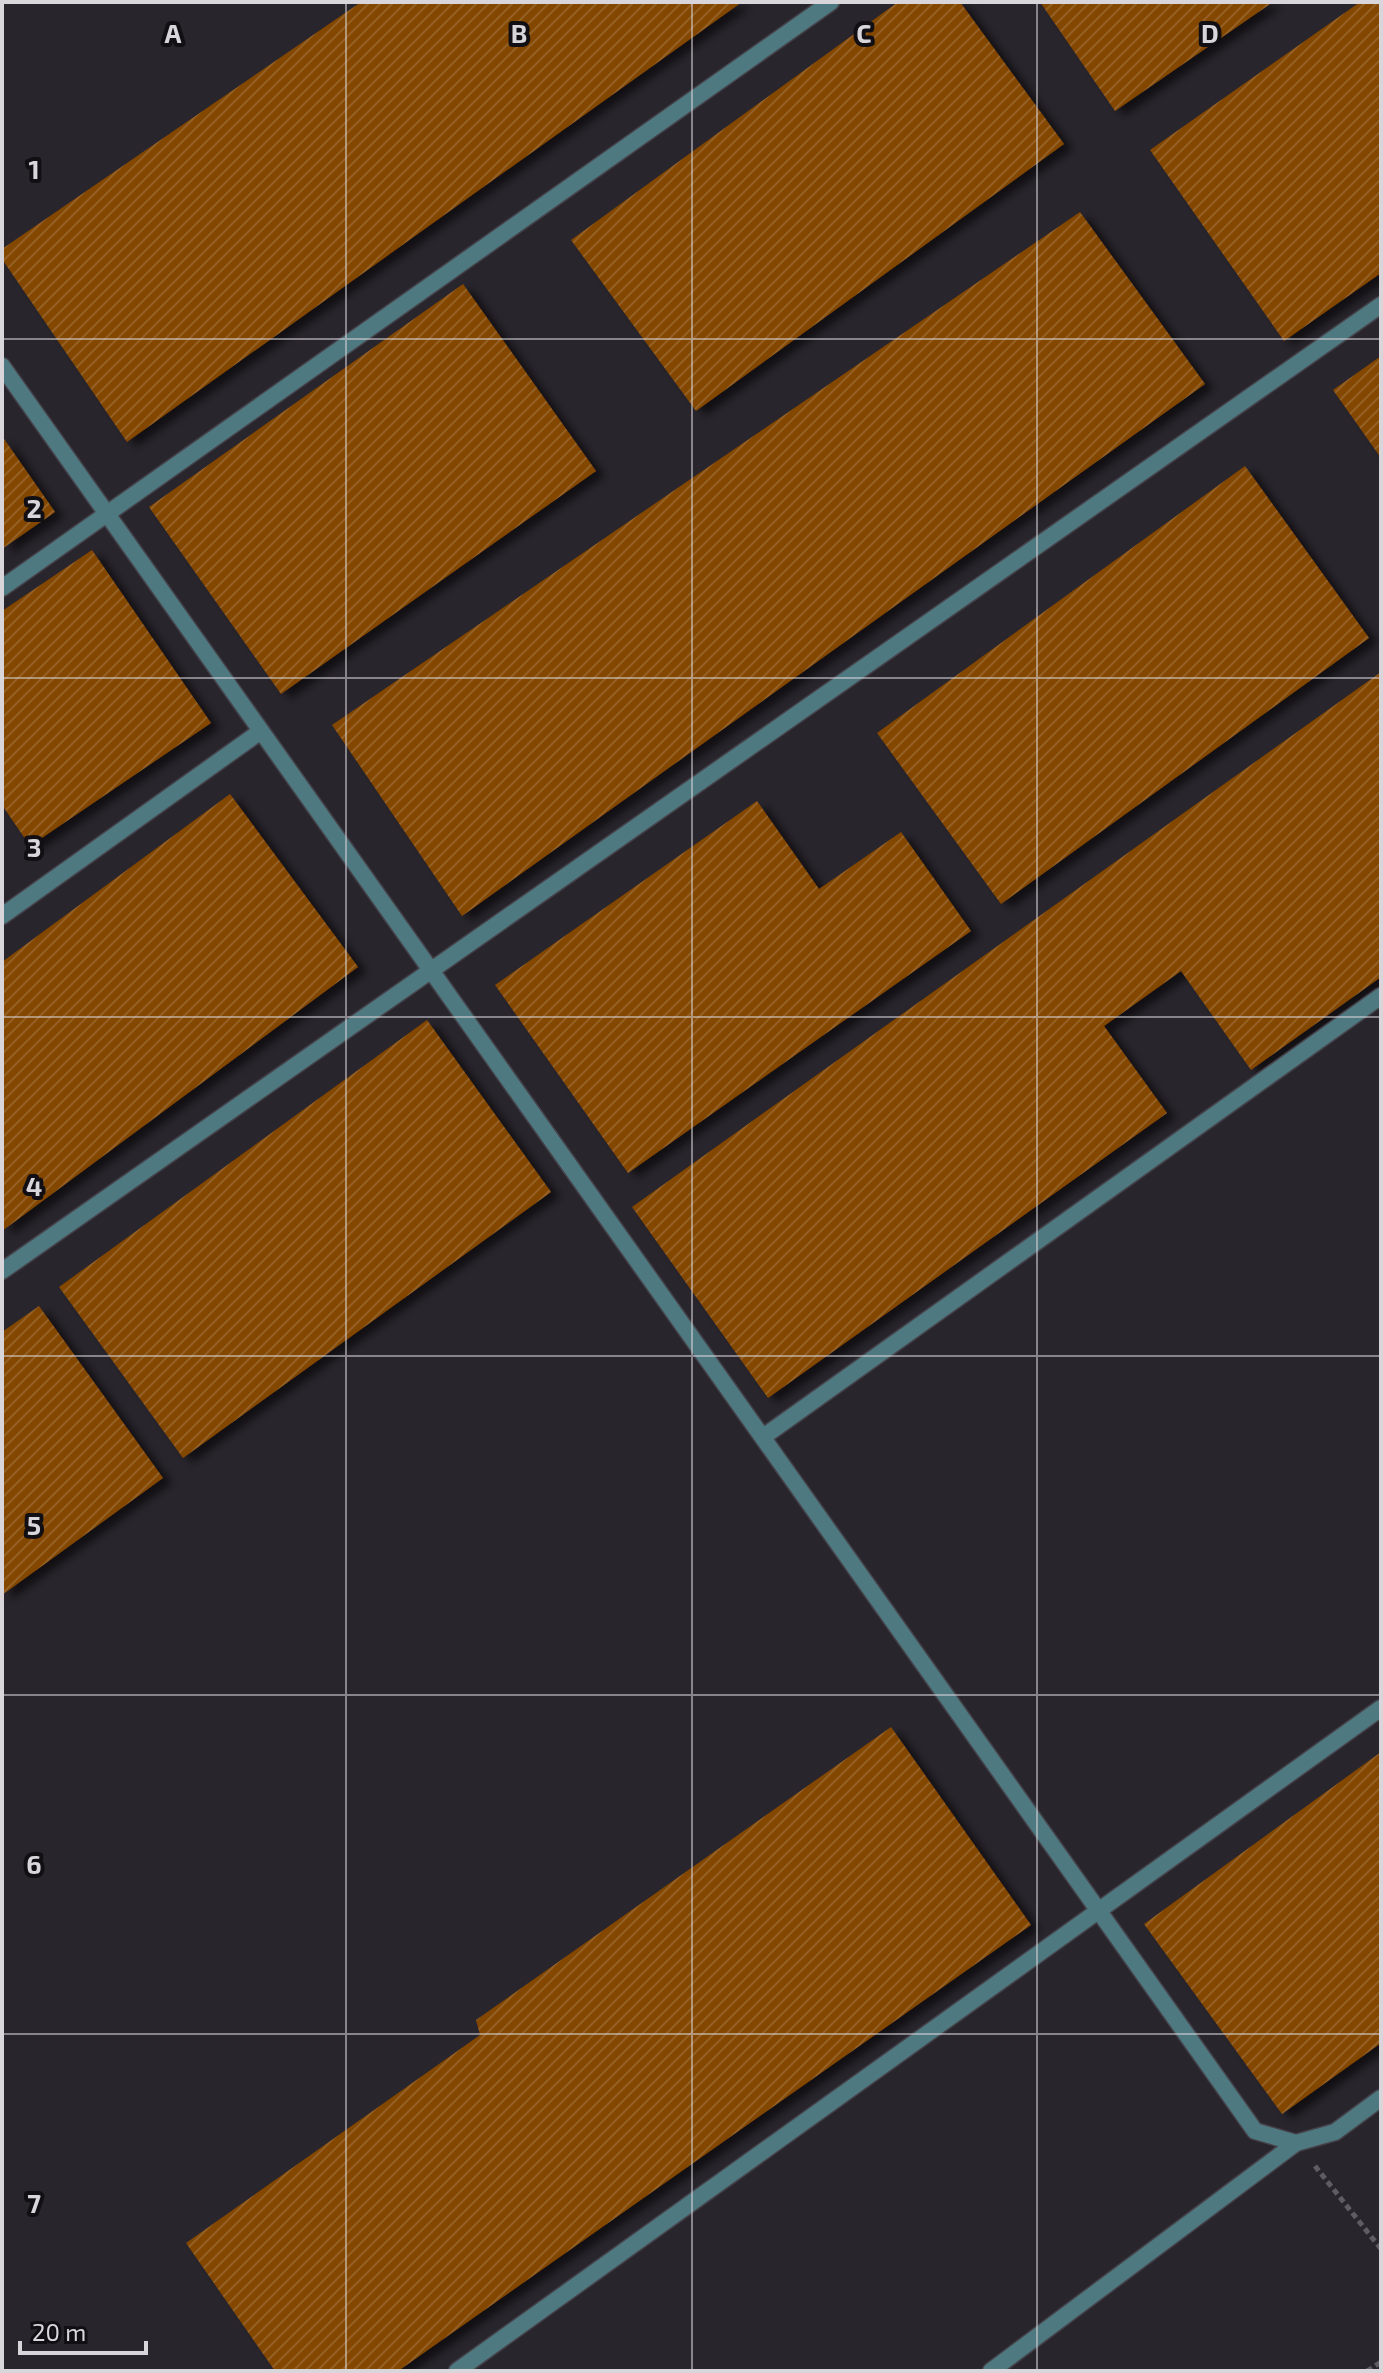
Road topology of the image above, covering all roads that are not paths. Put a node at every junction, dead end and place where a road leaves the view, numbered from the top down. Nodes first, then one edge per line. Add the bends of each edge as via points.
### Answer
1 (831, 2) edge
2 (1381, 305) edge
3 (2, 366) edge
4 (108, 514) junction
5 (2, 588) edge
6 (261, 731) junction
7 (2, 916) edge
8 (430, 968) junction
9 (1381, 996) edge
10 (2, 1271) edge
11 (763, 1437) junction
12 (1381, 1708) edge
13 (1099, 1911) junction
14 (1381, 2098) edge
15 (1296, 2143) junction
16 (457, 2371) edge
17 (991, 2371) edge

1 - 4 lane
2 - 8 lane
3 - 4 lane
4 - 5 lane
4 - 6 lane
6 - 7 lane
6 - 8 lane
8 - 10 lane
8 - 11 lane
9 - 11 lane
11 - 13 lane
12 - 13 lane
13 - 15 lane via 1255,2131
13 - 16 lane
14 - 15 lane via 1335,2132
15 - 17 lane

